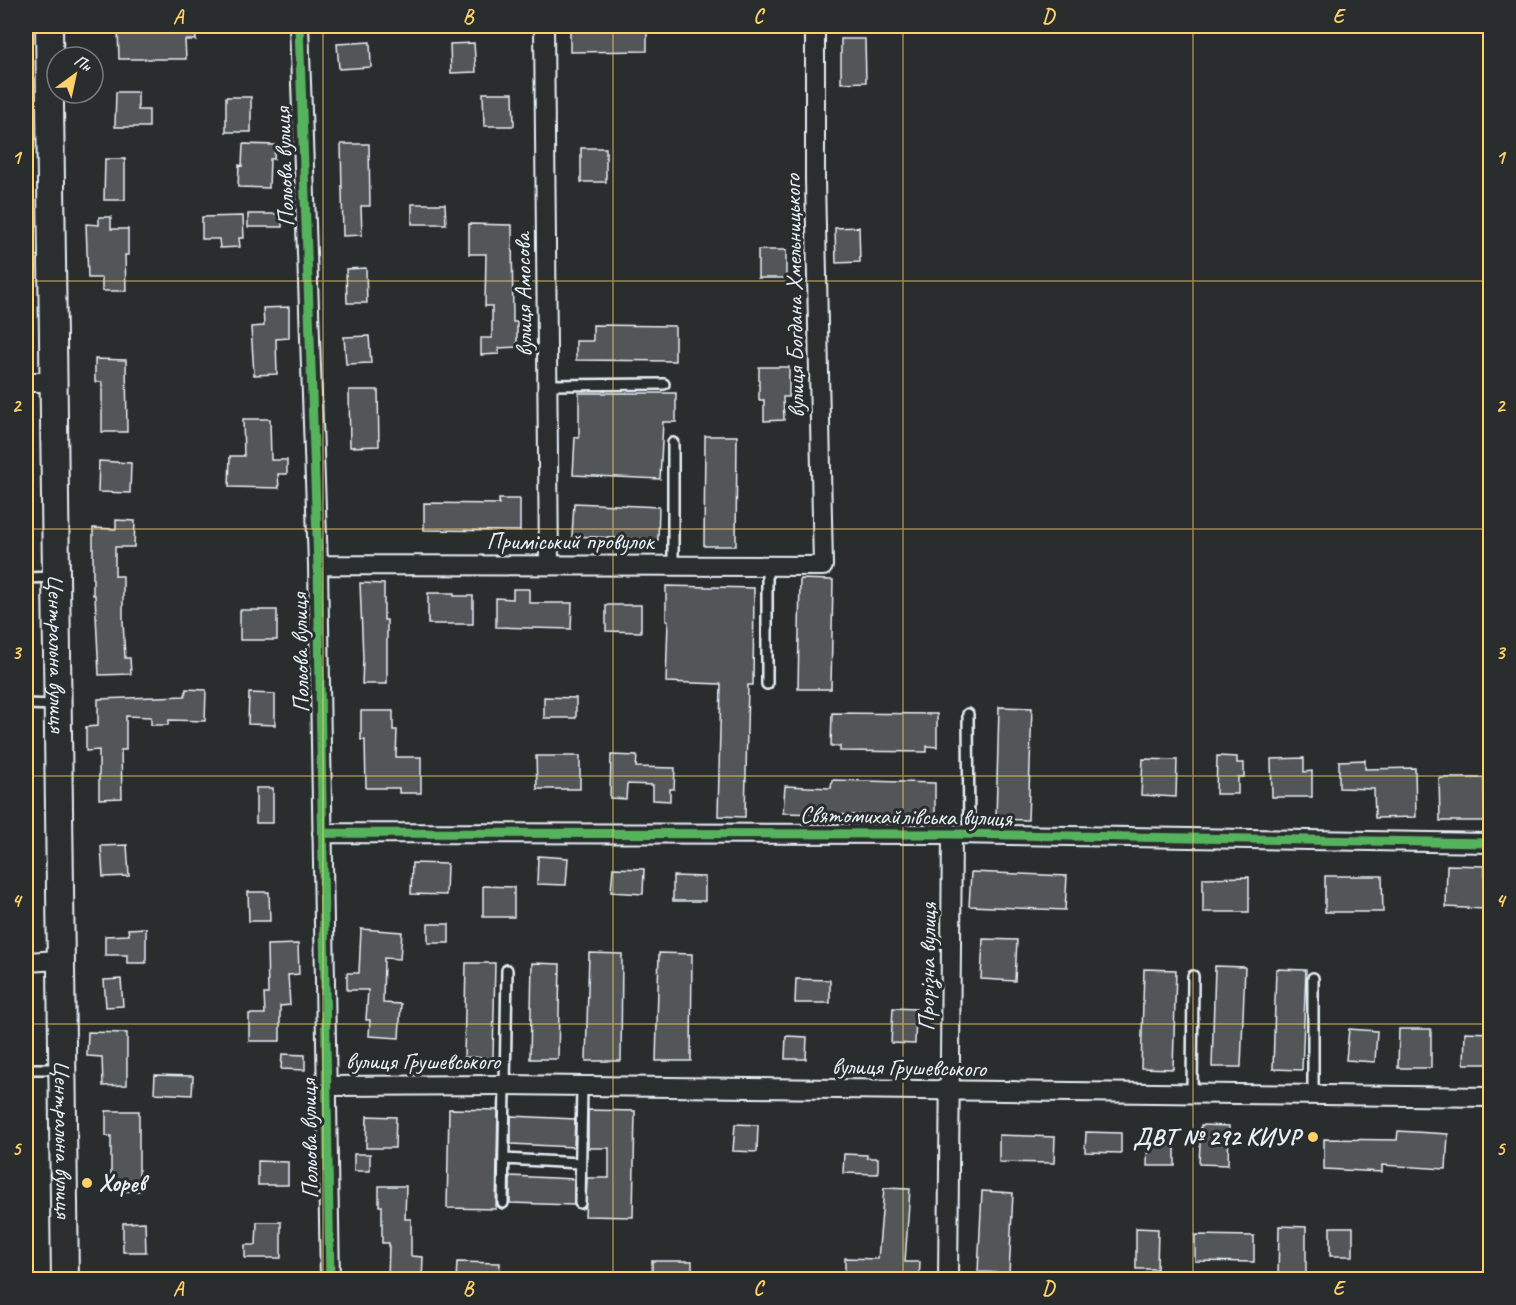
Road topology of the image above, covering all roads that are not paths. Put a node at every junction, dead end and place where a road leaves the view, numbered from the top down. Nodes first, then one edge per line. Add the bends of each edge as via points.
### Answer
1 (49, 26) edge
2 (299, 26) edge
3 (544, 26) edge
4 (815, 26) edge
5 (26, 382) edge
6 (53, 382) junction
7 (664, 384) dead end
8 (548, 385) junction
9 (673, 443) dead end
10 (318, 565) junction
11 (549, 565) junction
12 (673, 565) junction
13 (766, 566) junction
14 (823, 566) joint
15 (56, 577) junction
16 (26, 578) edge
17 (767, 684) dead end
18 (26, 704) edge
19 (57, 706) junction
20 (968, 714) dead end
21 (322, 833) junction
22 (961, 835) junction
23 (1491, 843) edge
24 (60, 960) junction
25 (26, 963) edge
26 (507, 970) dead end
27 (1193, 976) dead end
28 (1313, 978) dead end
29 (26, 1069) edge
30 (63, 1069) junction
31 (505, 1085) junction
32 (327, 1086) junction
33 (582, 1086) junction
34 (950, 1091) junction
35 (1192, 1094) junction
36 (1314, 1095) junction
37 (1491, 1097) edge
38 (504, 1159) junction
39 (580, 1163) junction
40 (503, 1203) dead end
41 (580, 1203) dead end
42 (65, 1280) edge
43 (330, 1280) edge
44 (948, 1280) edge

1 - 6 main road, Центральна вулиця
2 - 10 street, Польова вулиця
3 - 8 street, вулиця Амосова
4 - 14 street, вулиця Богдана Хмельницького
5 - 6 street
6 - 15 main road, Центральна вулиця
7 - 8 lane
8 - 11 street, вулиця Амосова
9 - 12 lane
10 - 11 street, Приміський провулок
10 - 21 street, Польова вулиця
11 - 12 street, Приміський провулок
12 - 13 street, Приміський провулок
13 - 14 street, Приміський провулок
13 - 17 lane
15 - 16 lane
15 - 19 main road, Центральна вулиця
18 - 19 lane
19 - 24 main road, Центральна вулиця
20 - 22 lane
21 - 22 street, Святомихайлівська вулиця
21 - 32 street, Польова вулиця
22 - 23 street, Святомихайлівська вулиця
22 - 34 street, Прорізна вулиця
24 - 25 street
24 - 30 main road, Центральна вулиця
26 - 31 lane
27 - 35 lane
28 - 36 lane
29 - 30 lane
30 - 42 main road, Центральна вулиця
31 - 32 street, вулиця Грушевського
31 - 33 street, вулиця Грушевського
31 - 38 lane
32 - 43 street, Польова вулиця
33 - 34 street, вулиця Грушевського
33 - 39 lane
34 - 35 street, вулиця Грушевського
34 - 44 street, Прорізна вулиця
35 - 36 street, вулиця Грушевського
36 - 37 street, вулиця Грушевського
38 - 39 lane
38 - 40 lane
39 - 41 lane

